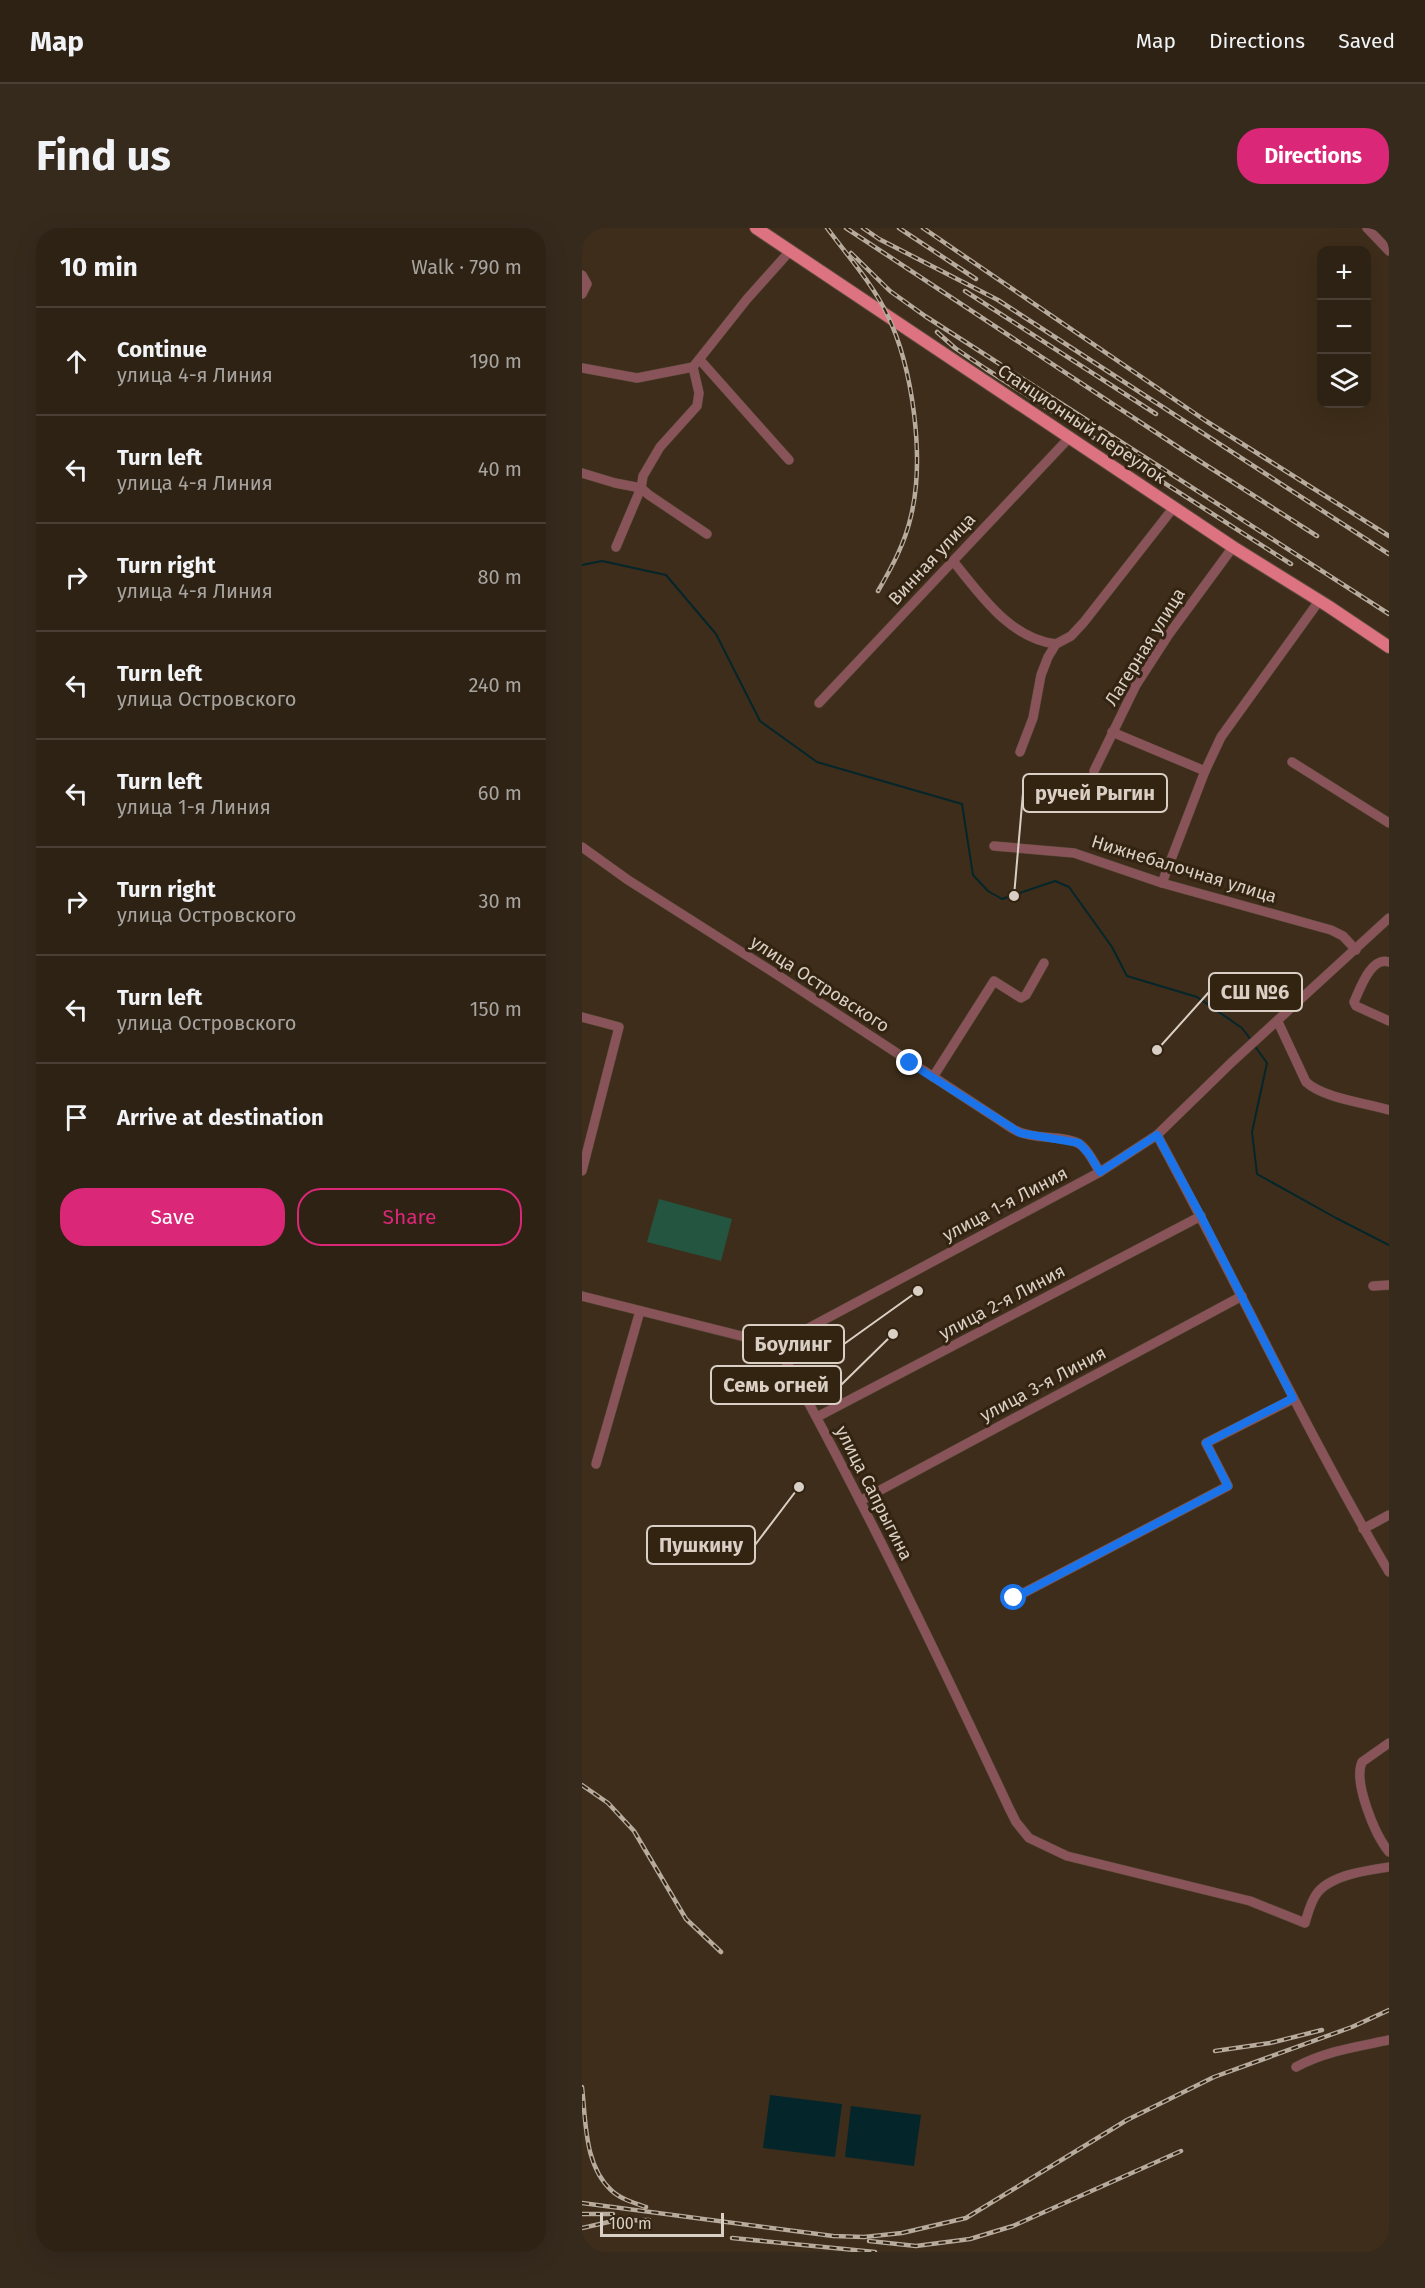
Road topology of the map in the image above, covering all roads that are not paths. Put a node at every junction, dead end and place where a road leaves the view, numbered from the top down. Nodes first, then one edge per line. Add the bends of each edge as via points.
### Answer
1 (756, 228) edge
2 (1367, 228) edge
3 (790, 251) junction
4 (1389, 251) edge
5 (582, 275) edge
6 (582, 294) edge
7 (697, 363) junction
8 (582, 368) edge
9 (1069, 438) junction
10 (789, 460) dead end
11 (582, 473) edge
12 (642, 488) junction
13 (1174, 507) junction
14 (707, 534) dead end
15 (616, 547) dead end
16 (1233, 547) junction
17 (953, 561) junction
18 (1319, 601) junction
19 (1056, 644) junction
20 (1389, 647) edge
21 (819, 703) dead end
22 (1112, 732) junction
23 (1020, 752) dead end
24 (1292, 762) dead end
25 (1094, 771) dead end
26 (1205, 771) junction
27 (1389, 823) edge
28 (994, 846) dead end
29 (582, 847) edge
30 (1162, 883) junction
31 (1389, 918) edge
32 (1356, 950) junction
33 (1389, 962) edge
34 (1044, 963) dead end
35 (582, 1017) edge
36 (1389, 1021) edge
37 (1278, 1022) junction
38 (933, 1077) junction
39 (1389, 1110) edge
40 (1157, 1135) junction
41 (582, 1171) edge
42 (1100, 1172) junction
43 (1201, 1216) junction
44 (1389, 1285) edge
45 (1373, 1286) dead end
46 (582, 1296) edge
47 (1242, 1296) junction
48 (640, 1311) junction
49 (777, 1345) junction
50 (1293, 1398) junction
51 (817, 1417) junction
52 (596, 1464) dead end
53 (860, 1501) junction
54 (1389, 1515) edge
55 (1364, 1529) junction
56 (1389, 1572) edge
57 (1014, 1598) dead end
58 (1389, 1743) edge
59 (1389, 1852) edge
60 (1389, 1867) edge
61 (1389, 2040) edge
62 (1296, 2067) dead end

1 - 3 main road, Станционный переулок
2 - 4 street
3 - 7 street
3 - 9 main road, Станционный переулок
5 - 6 street via 586,284
7 - 8 street via 637,378
7 - 10 street
7 - 12 street via 697,406 660,447 643,476
9 - 13 main road, Станционный переулок
9 - 17 street, Винная улица
11 - 12 street
12 - 14 street
12 - 15 street
13 - 16 main road, Станционный переулок
13 - 19 street via 1084,622
16 - 18 main road, Станционный переулок
16 - 22 street, Лагерная улица via 1169,634
17 - 19 street via 1019,631 1040,642
17 - 21 street, Винная улица
18 - 20 main road, Станционный переулок
18 - 26 street via 1221,737
19 - 23 street via 1044,666 1033,718
22 - 25 street, Лагерная улица
22 - 26 street
24 - 27 street
26 - 30 street
28 - 30 street, Нижнебалочная улица via 1074,853
29 - 38 street, улица Островского
30 - 32 street, Нижнебалочная улица via 1331,930
31 - 32 street, улица 1-я Линия
32 - 37 street, улица 1-я Линия
33 - 36 street via 1380,961 1371,970 1354,1002
34 - 38 street via 1021,998 994,981
35 - 41 street via 619,1027
37 - 39 street via 1310,1087
37 - 40 street, улица 1-я Линия
38 - 42 street, улица Островского via 1020,1133 1079,1143
40 - 42 street, улица 1-я Линия
40 - 43 street
42 - 49 street, улица 1-я Линия
43 - 47 street
43 - 51 street, улица 2-я Линия
44 - 45 street
46 - 48 street
47 - 50 street
47 - 53 street, улица 3-я Линия
48 - 49 street
48 - 52 street
49 - 51 street, улица Сапрыгина
50 - 55 street
50 - 57 street via 1206,1443 1228,1486
51 - 53 street, улица Сапрыгина
53 - 60 street, улица Сапрыгина via 1016,1822 1029,1838 1067,1856 1250,1901 1305,1923 1316,1893 1324,1886 1358,1872
54 - 55 street
55 - 56 street
58 - 59 street via 1362,1761 1358,1777
61 - 62 street via 1341,2048

